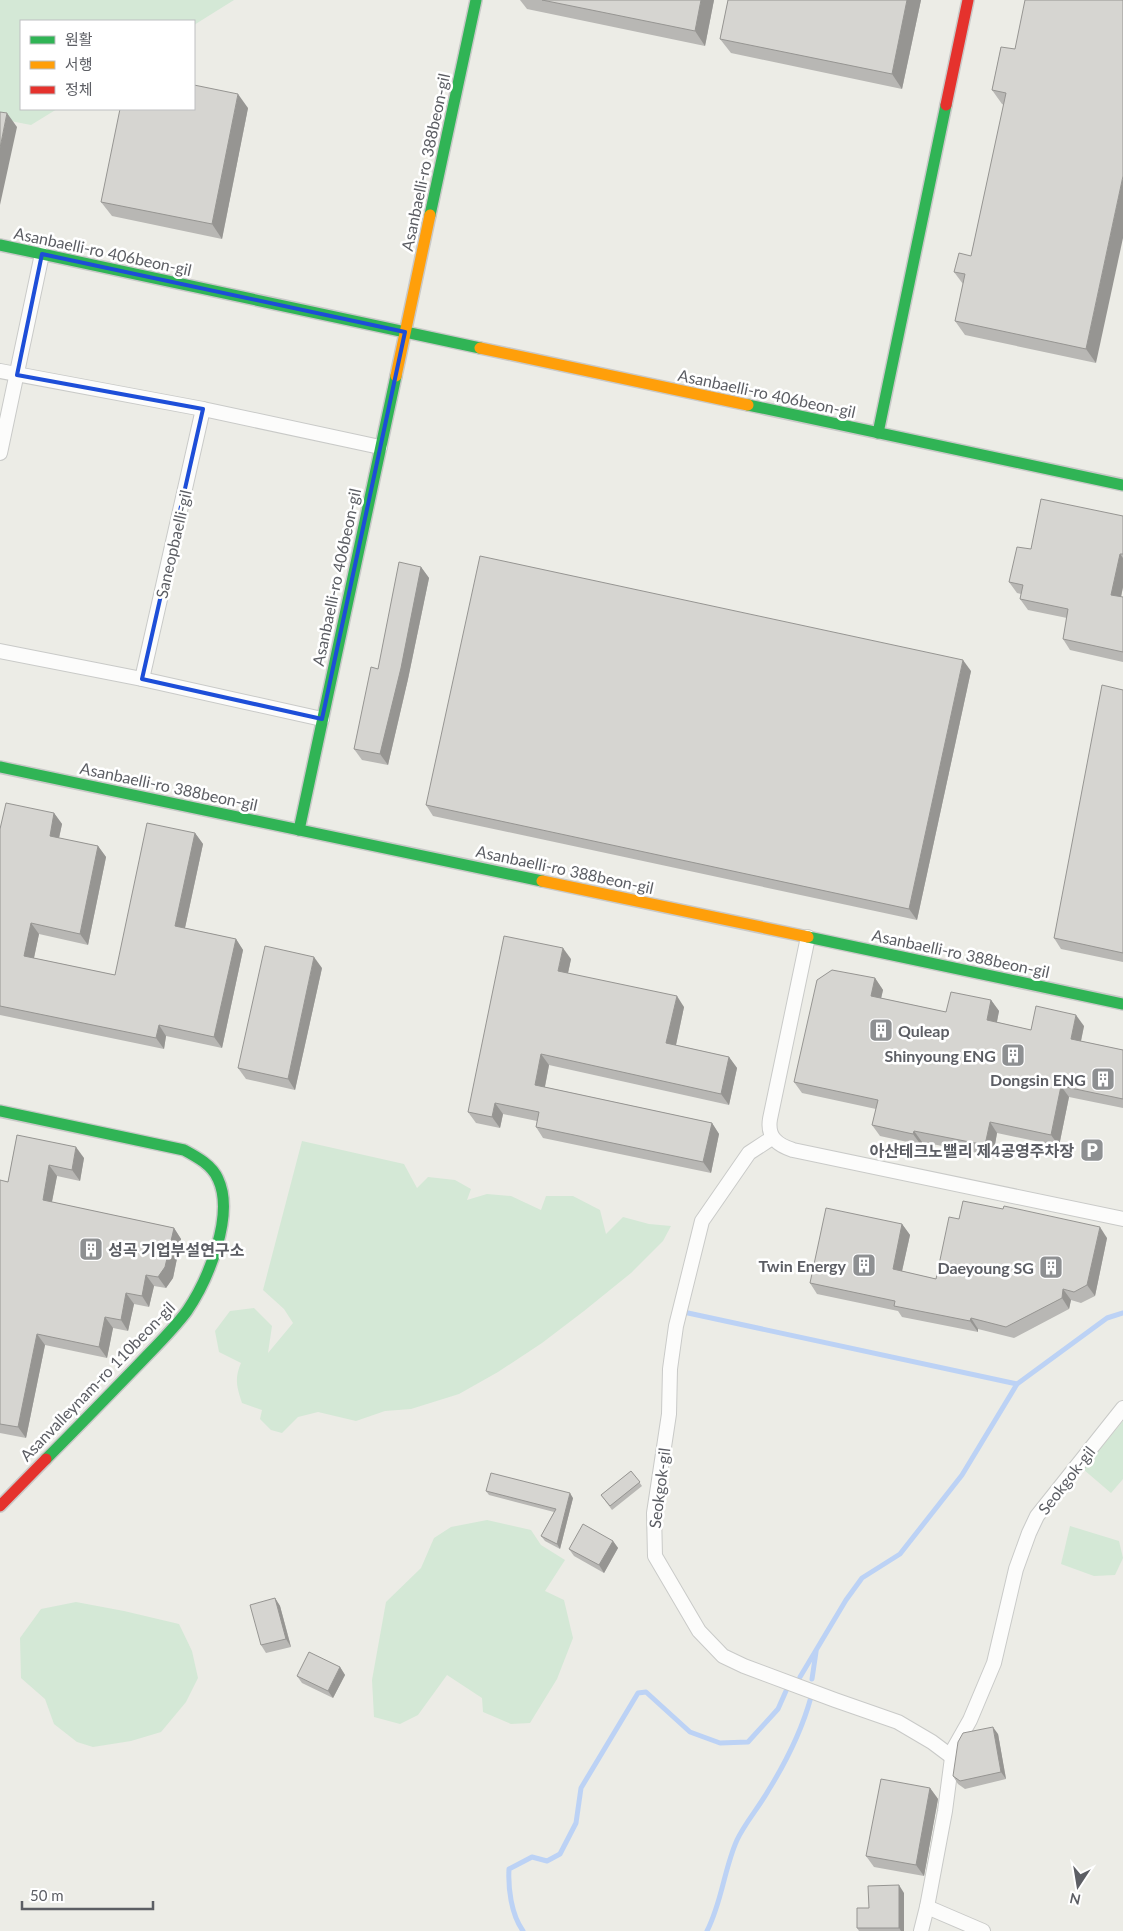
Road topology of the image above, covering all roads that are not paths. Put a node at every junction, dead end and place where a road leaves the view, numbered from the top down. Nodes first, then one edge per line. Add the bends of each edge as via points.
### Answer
1 (476, 0) edge
2 (968, 0) edge
3 (0, 245) edge
4 (42, 254) junction
5 (405, 332) junction
6 (0, 371) edge
7 (17, 375) junction
8 (203, 409) junction
9 (878, 433) junction
10 (380, 447) junction
11 (0, 453) edge
12 (1123, 485) edge
13 (0, 651) edge
14 (142, 679) junction
15 (322, 719) junction
16 (0, 767) edge
17 (299, 830) junction
18 (808, 937) junction
19 (1123, 1004) edge
20 (0, 1111) edge
21 (772, 1138) junction
22 (1123, 1220) edge
23 (1123, 1408) edge
24 (0, 1506) edge
25 (952, 1756) junction
26 (927, 1907) junction
27 (921, 1931) edge
28 (983, 1931) edge

1 - 5 street, Asanbaelli-ro 388beon-gil
2 - 9 street
3 - 4 street, Asanbaelli-ro 406beon-gil
4 - 5 street, Asanbaelli-ro 406beon-gil
4 - 7 street
5 - 9 street, Asanbaelli-ro 406beon-gil
5 - 10 street, Asanbaelli-ro 406beon-gil
6 - 7 street
7 - 8 street
7 - 11 street
8 - 10 street
8 - 14 street, Saneopbaelli-gil
9 - 12 street, Asanbaelli-ro 406beon-gil
10 - 15 street, Asanbaelli-ro 406beon-gil
13 - 14 street
14 - 15 street
15 - 17 street, Asanbaelli-ro 406beon-gil
16 - 17 street, Asanbaelli-ro 388beon-gil
17 - 18 street, Asanbaelli-ro 388beon-gil
18 - 19 street, Asanbaelli-ro 388beon-gil
18 - 21 street via 770,1119
20 - 24 street, Asanvalleynam-ro 110beon-gil via 184,1150 212,1168 224,1196 214,1256 193,1303 105,1400
21 - 22 street via 793,1150
21 - 25 street, Seokgok-gil via 750,1153 702,1221 676,1326 670,1369 669,1414 654,1513 655,1556 699,1632 723,1656 898,1722
23 - 25 street, Seokgok-gil via 1037,1516 1016,1569 994,1663
25 - 26 street, Seokgok-gil
26 - 27 street, Seokgok-gil
26 - 28 street

